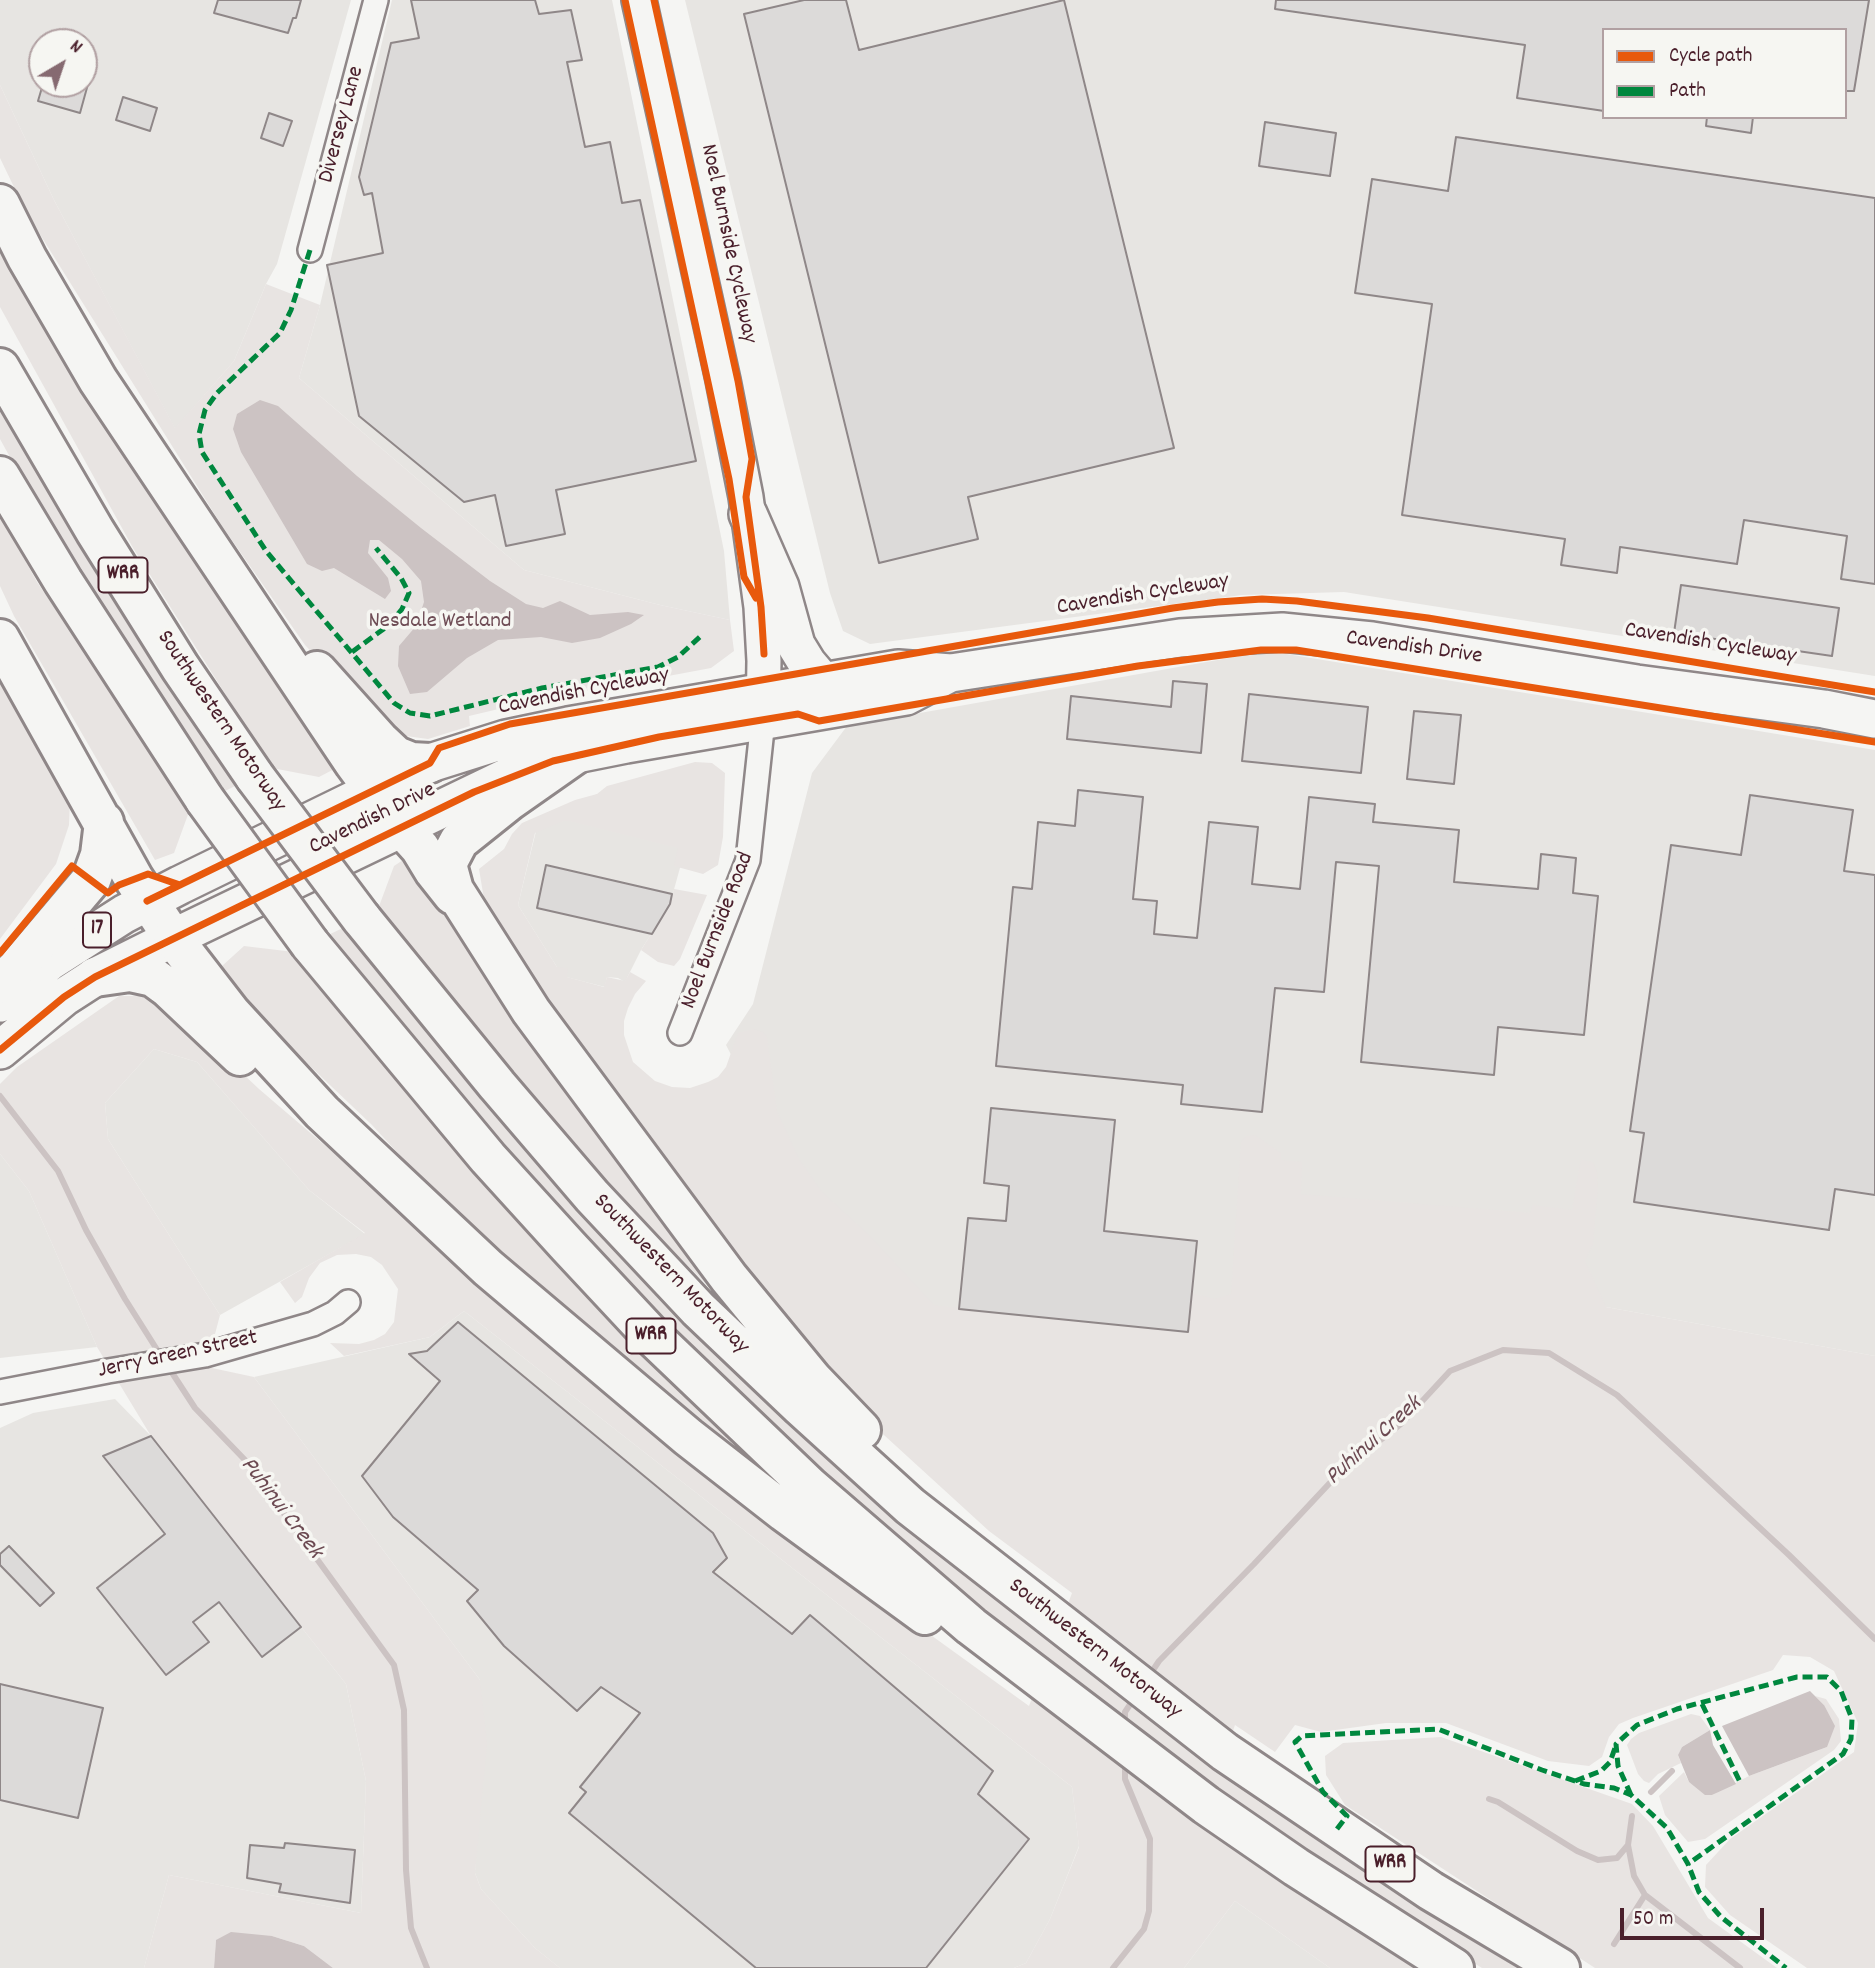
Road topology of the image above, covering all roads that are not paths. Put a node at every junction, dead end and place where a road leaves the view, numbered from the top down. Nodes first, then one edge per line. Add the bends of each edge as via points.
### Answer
1 (376, 0) edge
2 (639, 0) edge
3 (0, 204) edge
4 (310, 250) dead end
5 (4, 374) edge
6 (0, 476) edge
7 (748, 514) junction
8 (203, 537) junction
9 (0, 639) edge
10 (951, 673) junction
11 (824, 683) junction
12 (764, 706) junction
13 (1875, 719) edge
14 (576, 754) junction
15 (430, 763) junction
16 (374, 790) junction
17 (104, 822) junction
18 (402, 828) junction
19 (147, 901) junction
20 (462, 905) junction
21 (173, 938) junction
22 (95, 977) junction
23 (0, 984) edge
24 (0, 1003) edge
25 (680, 1033) dead end
26 (0, 1050) edge
27 (322, 1112) junction
28 (348, 1302) dead end
29 (0, 1392) edge
30 (1060, 1625) junction
31 (1040, 1684) junction
32 (1454, 1968) edge
33 (1559, 1968) edge

1 - 4 street, Diversey Lane
2 - 7 main road, Noel Burnside Road
3 - 8 highway via 98,380
5 - 30 highway, Southwestern Motorway / WRR, bridge via 95,531 255,777 361,918 514,1105 698,1309 910,1506
6 - 31 highway, WRR, bridge via 205,800 310,944 488,1158 652,1336 810,1487
7 - 11 main road via 780,587 796,645
7 - 12 main road, Noel Burnside Road via 761,607
8 - 15 highway via 235,565 328,686 381,742 397,756
8 - 16 highway
9 - 17 highway
10 - 11 main road, Cavendish Drive via 898,669
10 - 12 main road, Cavendish Drive via 906,696
10 - 13 main road, Cavendish Drive via 1180,638 1282,632 1372,641
11 - 12 main road, Cavendish Drive
12 - 14 main road, Cavendish Drive via 659,737
12 - 15 main road, Cavendish Drive via 654,710 506,739
12 - 25 street, Noel Burnside Road via 748,860
14 - 18 main road, Cavendish Drive via 514,774
14 - 20 highway via 459,841 448,868
15 - 16 main road, Cavendish Drive
16 - 18 highway
16 - 19 main road, Cavendish Drive / 17
17 - 19 highway
17 - 23 highway via 92,880
18 - 20 highway
18 - 21 main road, Cavendish Drive / 17
19 - 21 highway
19 - 24 main road, Cavendish Drive / 17 via 58,956
20 - 30 highway via 531,1011 629,1145 813,1380
21 - 22 main road, Cavendish Drive / 17
21 - 27 highway via 231,1013
22 - 26 main road, Cavendish Drive / 17
22 - 27 highway via 130,972 156,979 268,1080 297,1102
27 - 31 highway via 488,1268 688,1437 894,1595 976,1650
28 - 29 street, Jerry Green Street via 313,1324 205,1355
30 - 33 highway, Southwestern Motorway / WRR via 1225,1752 1431,1891
31 - 32 highway, WRR via 1206,1805

